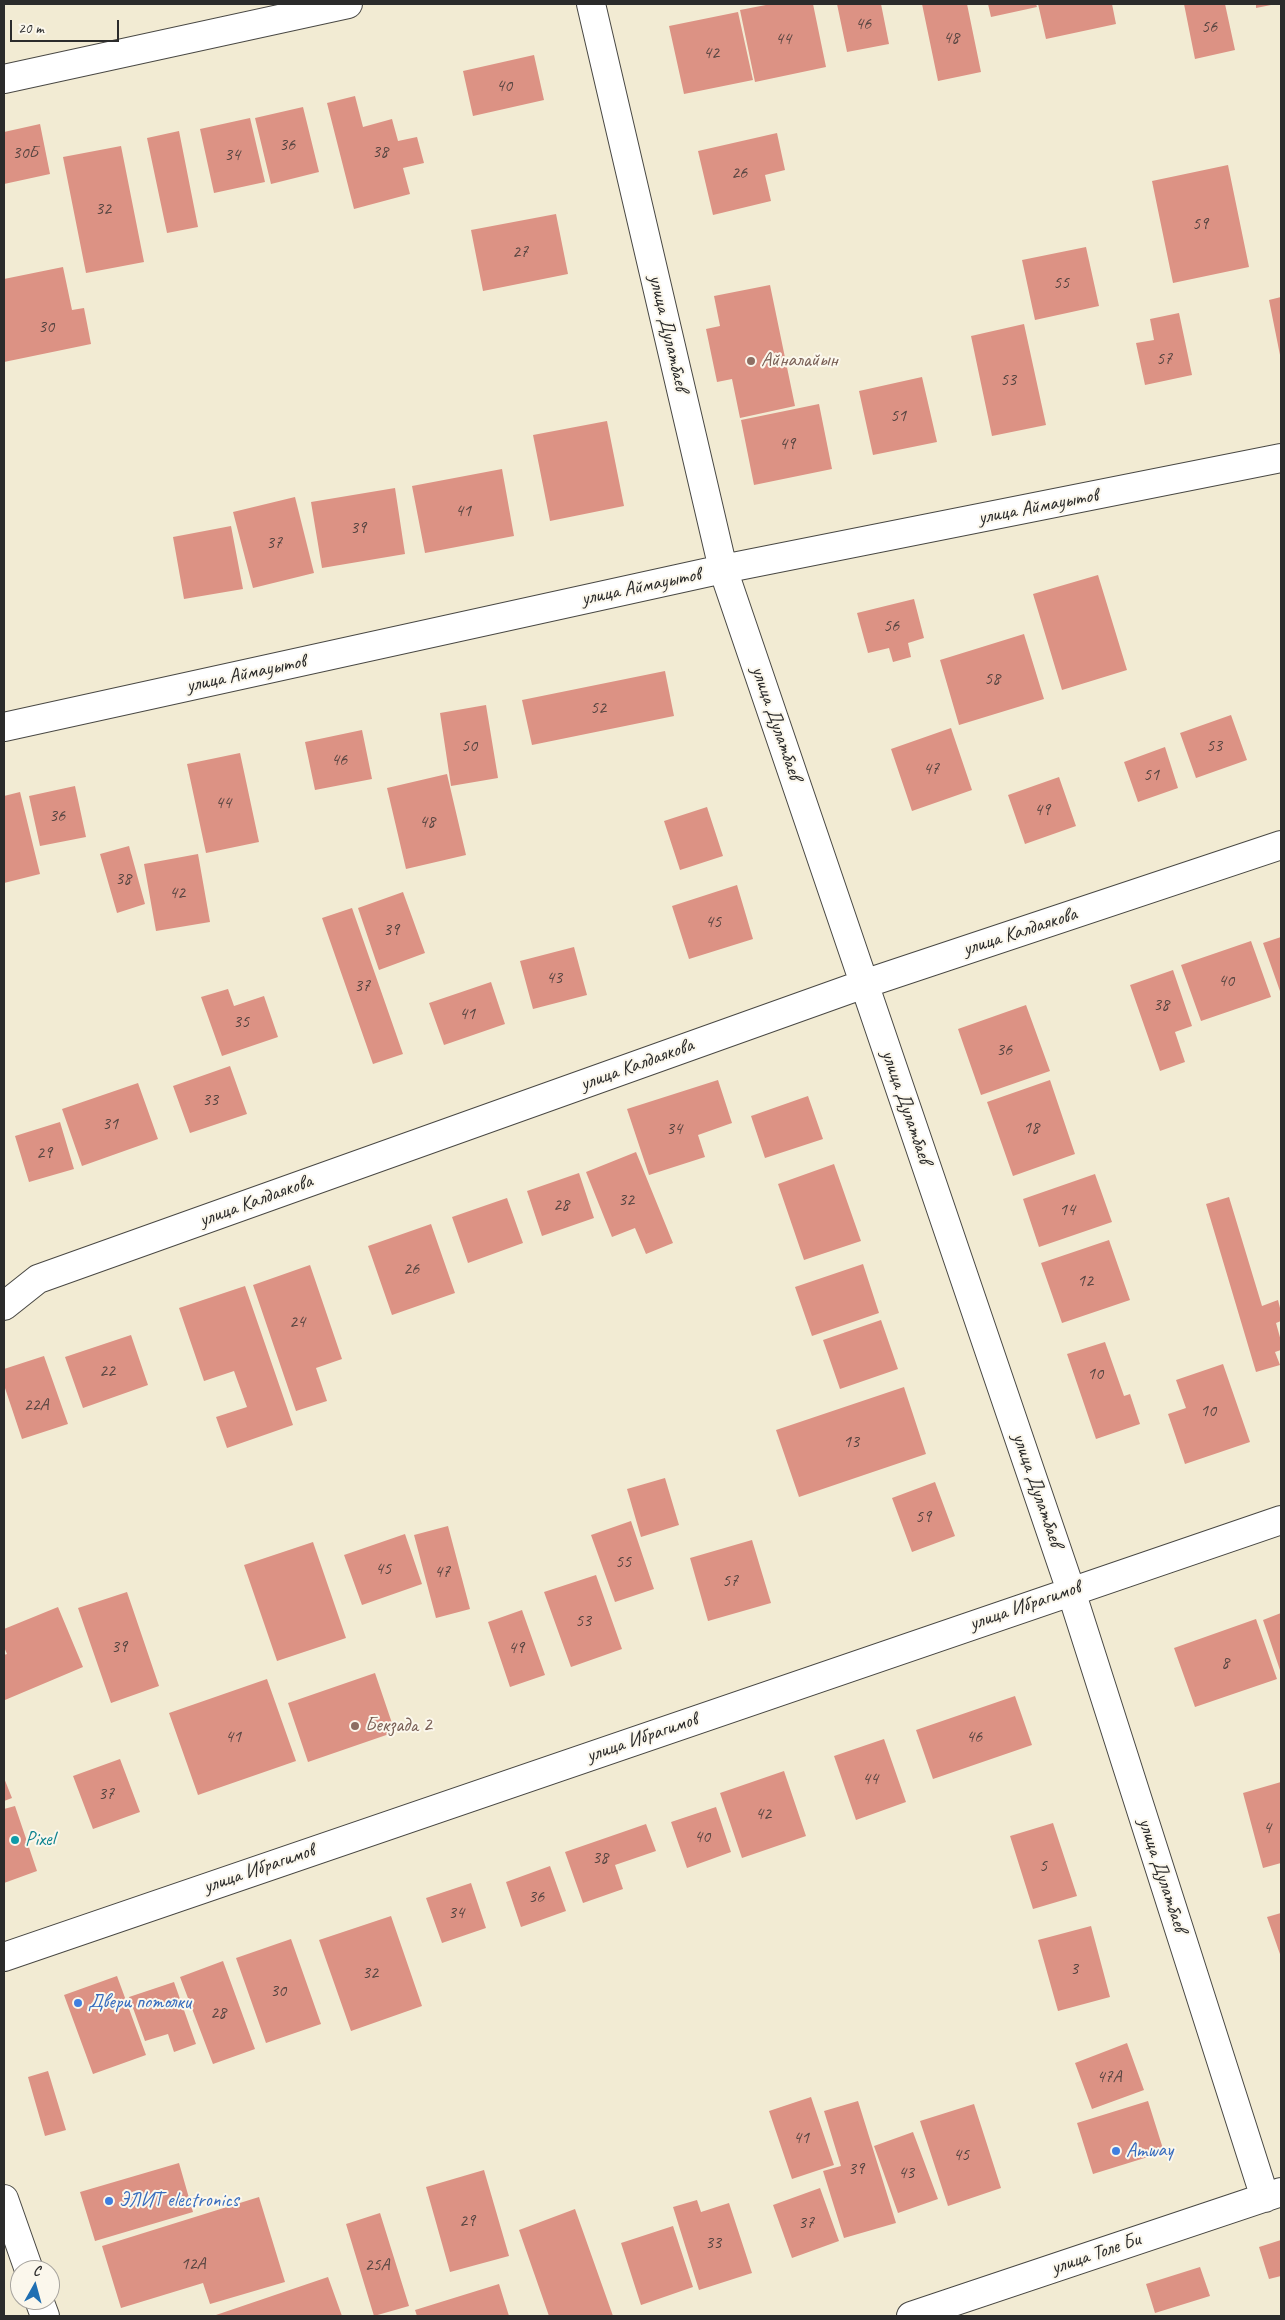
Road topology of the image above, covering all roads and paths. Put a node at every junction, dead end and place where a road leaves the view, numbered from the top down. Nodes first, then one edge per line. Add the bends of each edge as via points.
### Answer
1 (348, 4) edge
2 (590, 4) edge
3 (4, 79) edge
4 (1281, 458) edge
5 (724, 569) junction
6 (4, 728) edge
7 (1281, 845) edge
8 (864, 984) junction
9 (4, 1306) edge
10 (1281, 1520) edge
11 (1072, 1591) junction
12 (4, 1957) edge
13 (1273, 2195) edge
14 (4, 2199) edge
15 (25, 2260) edge
16 (911, 2316) edge

1 - 3 street
2 - 5 street, улица Дулатбаев
4 - 5 street, улица Аймауытов
5 - 6 street, улица Аймауытов
5 - 8 street, улица Дулатбаев
7 - 8 street, улица Калдаякова
8 - 9 street, улица Калдаякова via 38,1279
8 - 11 street, улица Дулатбаев
10 - 11 street, улица Ибрагимов
11 - 12 street, улица Ибрагимов
11 - 13 street, улица Дулатбаев
13 - 16 street, улица Толе Би
14 - 15 street

